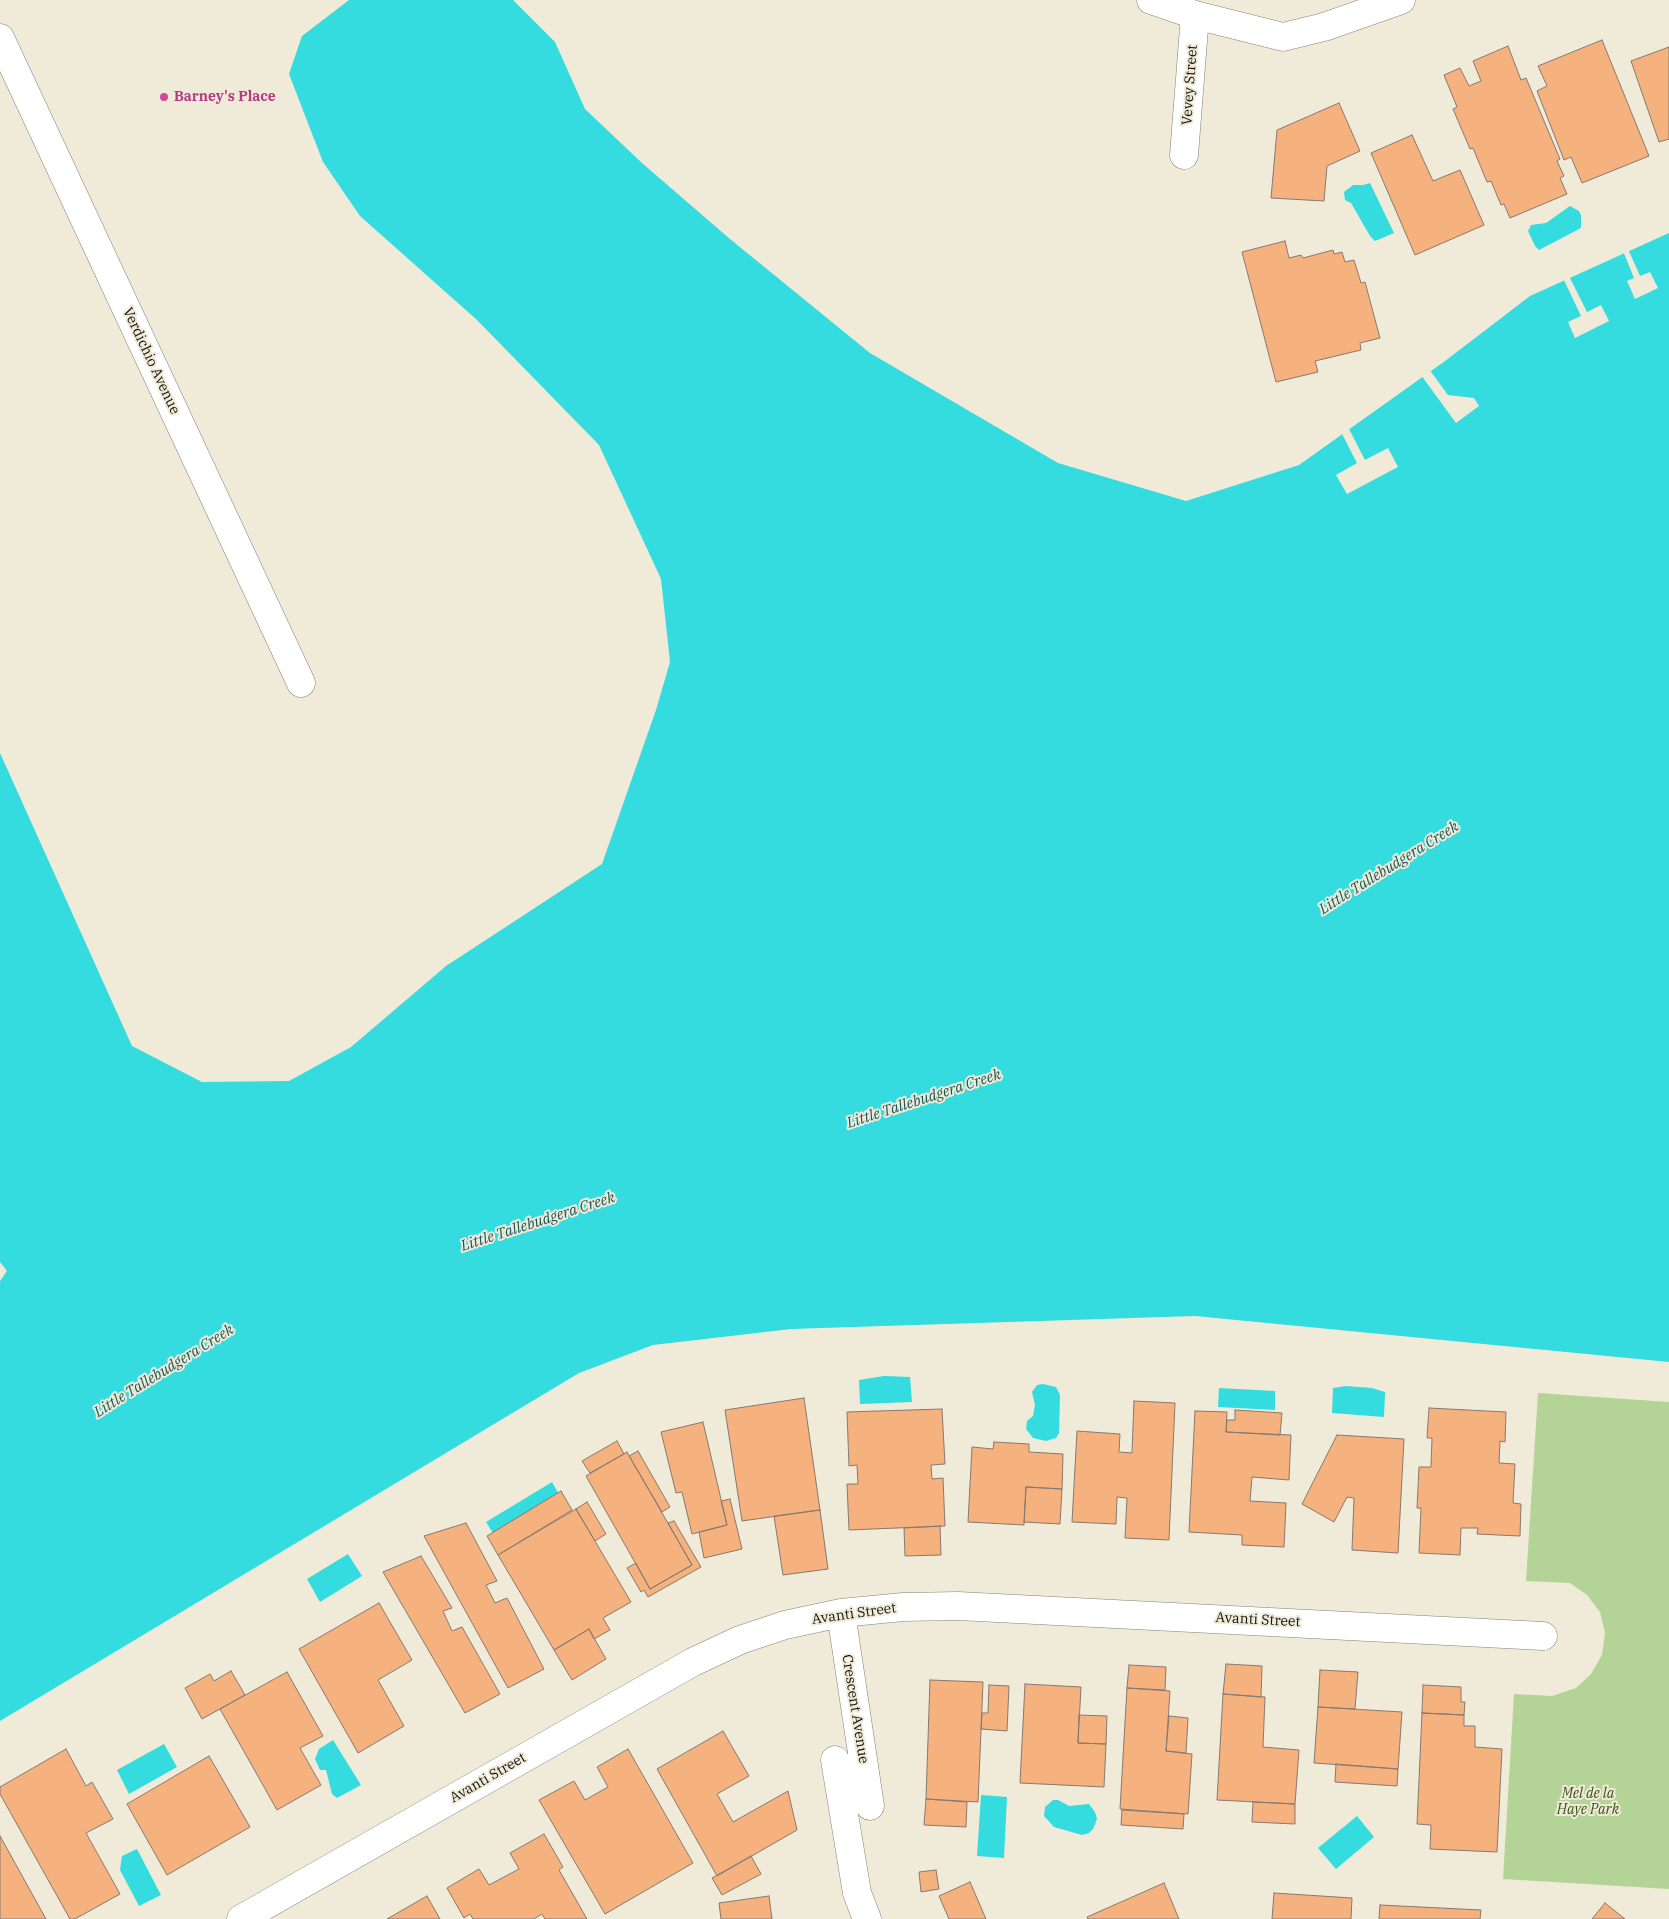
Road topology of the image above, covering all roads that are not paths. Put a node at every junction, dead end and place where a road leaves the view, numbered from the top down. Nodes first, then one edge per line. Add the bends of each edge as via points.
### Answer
1 (1151, 0) edge
2 (1401, 0) edge
3 (1195, 15) junction
4 (0, 38) edge
5 (1184, 155) dead end
6 (301, 683) dead end
7 (841, 1613) junction
8 (1543, 1636) dead end
9 (835, 1760) dead end
10 (870, 1806) dead end
11 (240, 1919) edge
12 (867, 1919) edge

1 - 3 street
2 - 3 street via 1324,27 1283,37
3 - 5 street, Vevey Street
4 - 6 street, Verdichio Avenue
7 - 8 street, Avanti Street via 903,1606 958,1606
7 - 10 street, Crescent Avenue
7 - 11 street, Avanti Street via 786,1625 740,1640 693,1662
9 - 12 street, Crescent Avenue via 857,1893

